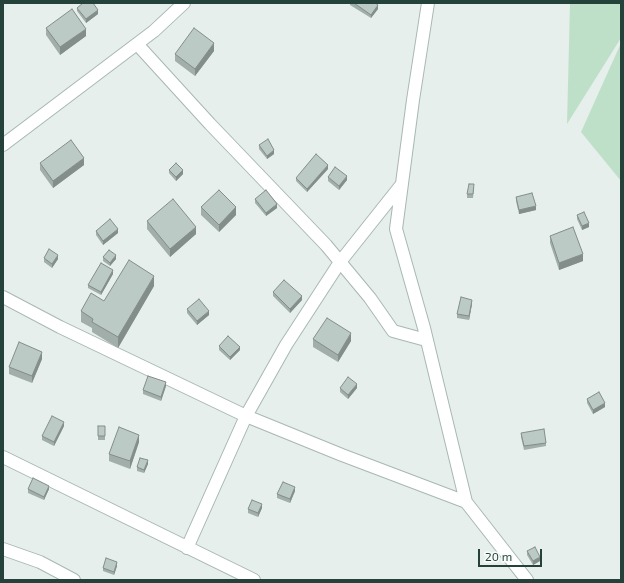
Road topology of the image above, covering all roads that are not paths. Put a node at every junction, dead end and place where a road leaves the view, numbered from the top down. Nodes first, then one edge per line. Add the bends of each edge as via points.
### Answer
1 (184, 3) edge
2 (428, 3) edge
3 (137, 44) junction
4 (3, 145) edge
5 (402, 183) junction
6 (340, 262) junction
7 (3, 297) edge
8 (426, 340) junction
9 (246, 416) junction
10 (3, 457) edge
11 (466, 502) junction
12 (187, 548) junction
13 (3, 549) edge
14 (74, 580) edge
15 (254, 580) edge
16 (528, 580) edge

1 - 3 street
2 - 5 street
3 - 4 street
3 - 6 street
5 - 6 street
5 - 8 street via 396,229
6 - 8 street via 394,331
6 - 9 street via 286,344
7 - 9 street
8 - 11 street
9 - 11 street
9 - 12 street
10 - 12 street
11 - 16 street
12 - 15 street
13 - 14 street via 40,562

